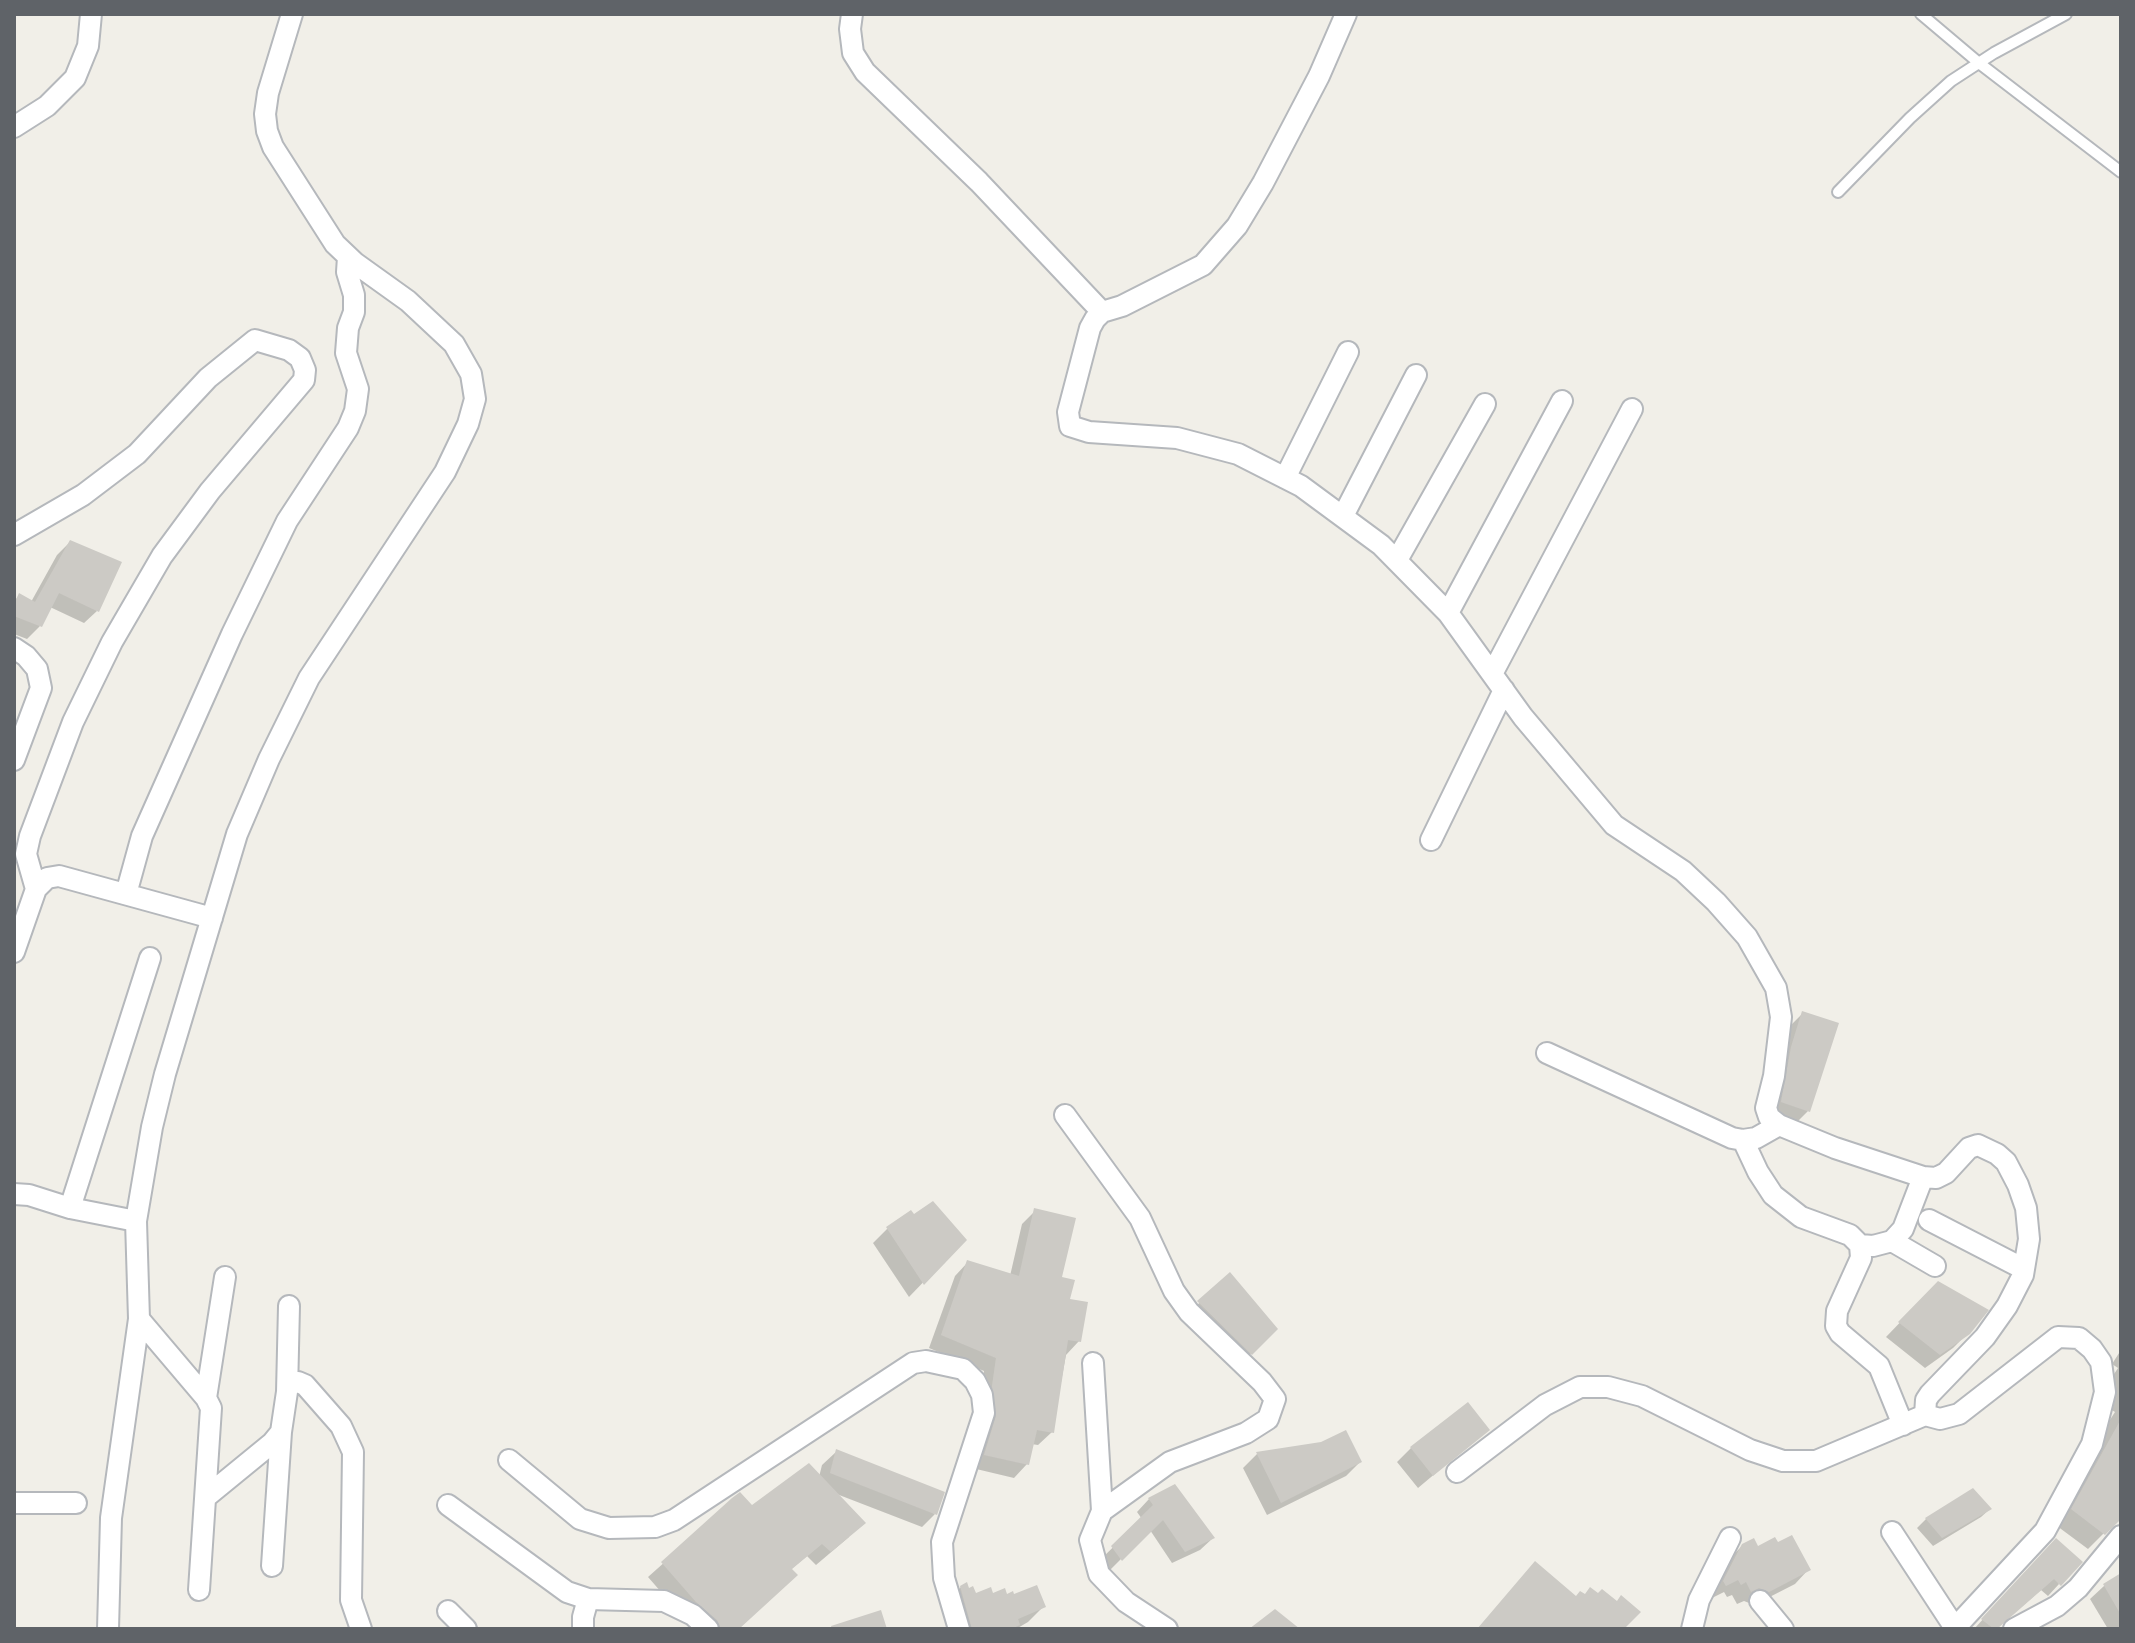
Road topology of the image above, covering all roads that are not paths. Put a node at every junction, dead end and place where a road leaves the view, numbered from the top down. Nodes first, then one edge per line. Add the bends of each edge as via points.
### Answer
1 (91, 14) edge
2 (292, 14) edge
3 (852, 14) edge
4 (1346, 14) edge
5 (1921, 14) edge
6 (2066, 14) edge
7 (1979, 63) junction
8 (14, 127) edge
9 (2121, 172) edge
10 (1838, 192) dead end
11 (348, 257) junction
12 (1102, 312) junction
13 (1348, 352) dead end
14 (1416, 375) dead end
15 (1562, 401) dead end
16 (1485, 404) dead end
17 (1632, 409) dead end
18 (1285, 478) junction
19 (1343, 516) junction
20 (14, 535) edge
21 (1397, 560) junction
22 (1448, 613) junction
23 (14, 648) edge
24 (1498, 682) junction
25 (14, 760) edge
26 (1431, 840) dead end
27 (36, 889) junction
28 (126, 894) junction
29 (212, 918) junction
30 (14, 952) edge
31 (150, 958) dead end
32 (1547, 1053) dead end
33 (1065, 1115) dead end
34 (1779, 1125) junction
35 (1743, 1140) junction
36 (1923, 1177) junction
37 (14, 1194) edge
38 (70, 1208) junction
39 (1929, 1220) dead end
40 (136, 1221) junction
41 (1892, 1241) junction
42 (1860, 1245) junction
43 (1935, 1266) dead end
44 (2024, 1269) junction
45 (225, 1277) dead end
46 (289, 1306) dead end
47 (139, 1319) junction
48 (1093, 1363) dead end
49 (287, 1392) junction
50 (206, 1398) junction
51 (1925, 1415) junction
52 (1903, 1425) junction
53 (281, 1432) junction
54 (509, 1460) dead end
55 (1457, 1472) dead end
56 (206, 1497) junction
57 (14, 1503) edge
58 (76, 1503) dead end
59 (448, 1505) dead end
60 (1102, 1511) junction
61 (1892, 1532) dead end
62 (2121, 1536) edge
63 (1730, 1538) dead end
64 (272, 1566) dead end
65 (109, 1589) junction
66 (199, 1590) dead end
67 (588, 1599) junction
68 (1760, 1601) dead end
69 (448, 1611) dead end
70 (2050, 1621) edge
71 (1954, 1628) edge
72 (108, 1629) edge
73 (120, 1629) edge
74 (361, 1629) edge
75 (466, 1629) edge
76 (583, 1629) edge
77 (708, 1629) edge
78 (959, 1629) edge
79 (1167, 1629) edge
80 (1692, 1629) edge
81 (1783, 1629) edge
82 (2014, 1629) edge

1 - 8 street via 88,46 75,78 47,106
2 - 11 street via 268,93 267,131 318,221
3 - 12 street via 853,53 865,72
4 - 12 street via 1319,76 1237,226 1203,265
5 - 7 lane
6 - 7 lane
7 - 9 lane
7 - 10 lane via 1910,118
11 - 28 street via 354,312 346,353 358,389 355,411 287,521 232,634 142,836
11 - 29 street via 408,301 454,344 471,374 475,399 445,472 293,707 237,834
12 - 18 street via 1090,328 1068,412 1070,426 1177,438 1238,454
13 - 18 street
14 - 19 street
15 - 22 street
16 - 21 street
17 - 24 street
18 - 19 street
19 - 21 street
20 - 27 street via 83,495 137,454 208,378 255,340 300,358 304,380 162,556 99,669 30,836 26,854
21 - 22 street
22 - 24 street
23 - 25 street via 37,669 41,688
24 - 26 street
24 - 34 street via 1614,825 1683,871 1747,937 1776,988 1781,1017 1766,1108
27 - 28 street via 47,878 59,876
27 - 30 street
28 - 29 street
29 - 40 street via 165,1074
31 - 38 street
32 - 35 street
33 - 60 street via 1140,1218 1189,1312 1275,1399 1268,1419 1170,1462
34 - 35 street
34 - 36 street
35 - 42 street via 1773,1195 1801,1217 1850,1235
36 - 41 street via 1903,1229
36 - 44 street via 1946,1173 1978,1145 2006,1162 2026,1208 2029,1239
37 - 38 street
38 - 40 street
39 - 44 street
40 - 47 street
41 - 42 street
41 - 43 street
42 - 52 street via 1861,1258 1837,1311 1836,1326 1879,1366
44 - 51 street via 1985,1337 1930,1394
45 - 50 street
46 - 49 street
47 - 50 street
47 - 65 street via 111,1518
48 - 60 street
49 - 53 street
49 - 74 street via 293,1383 305,1385 349,1439 351,1600
50 - 56 street via 212,1421
51 - 52 street
51 - 71 street via 1940,1419 1959,1414 2058,1337 2079,1338 2101,1362 2105,1392 2092,1444 2045,1531
52 - 55 street via 1816,1461 1783,1461 1642,1396 1608,1387 1580,1387 1545,1405
53 - 56 street
53 - 64 street
54 - 78 street via 580,1519 609,1528 655,1527 674,1520 913,1363 963,1369 982,1395 984,1413 942,1542 944,1578
56 - 66 street
57 - 58 street
59 - 67 street via 567,1592
60 - 79 street via 1090,1540 1099,1574 1126,1602
61 - 71 street
62 - 70 street
63 - 80 street via 1699,1600
65 - 72 street
65 - 73 street
67 - 76 street
67 - 77 street via 664,1601
68 - 81 street
69 - 75 street
70 - 82 street

